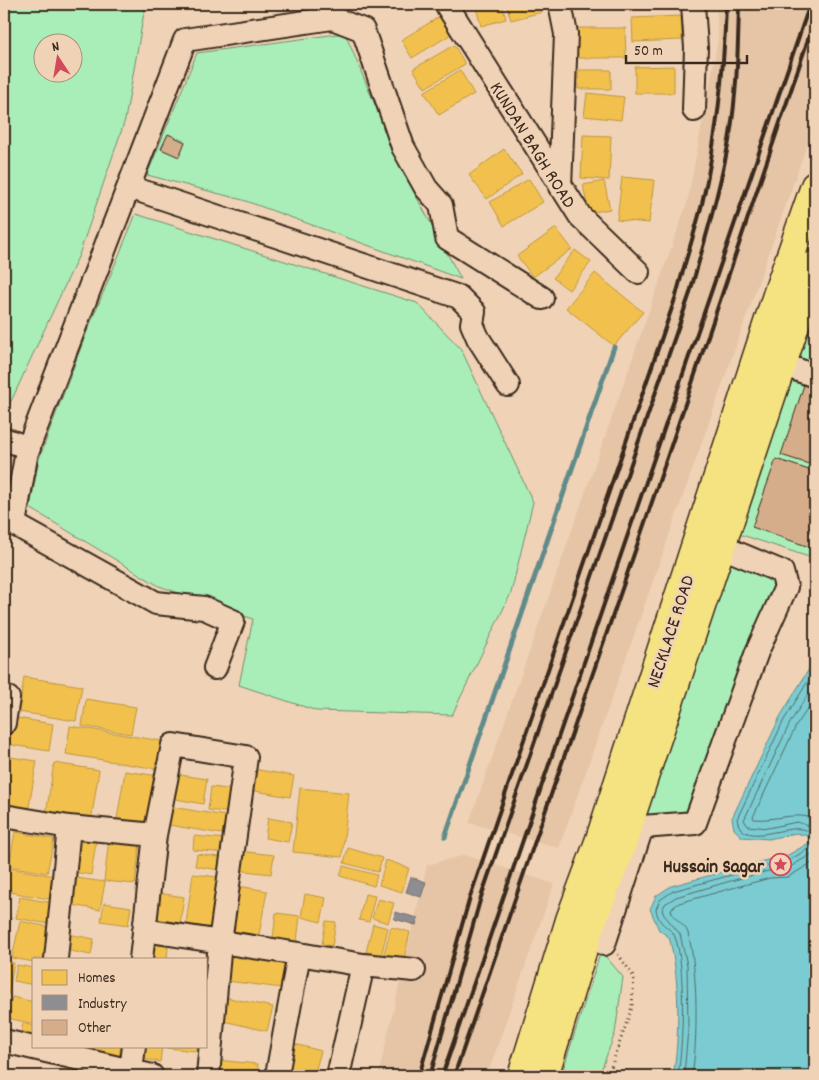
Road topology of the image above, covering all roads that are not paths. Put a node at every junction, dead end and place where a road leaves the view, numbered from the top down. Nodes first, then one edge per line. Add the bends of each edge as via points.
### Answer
1 (446, 4) edge
2 (560, 4) edge
3 (693, 4) edge
4 (694, 110) dead end
5 (129, 187) junction
6 (560, 187) junction
7 (814, 194) edge
8 (807, 260) edge
9 (638, 272) dead end
10 (542, 298) dead end
11 (781, 364) junction
12 (815, 376) edge
13 (508, 385) dead end
14 (4, 439) edge
15 (29, 448) junction
16 (720, 546) junction
17 (215, 668) dead end
18 (8, 698) dead end
19 (4, 723) edge
20 (4, 816) edge
21 (68, 827) junction
22 (155, 835) junction
23 (609, 845) junction
24 (589, 929) junction
25 (144, 930) junction
26 (220, 942) junction
27 (299, 954) junction
28 (56, 958) edge
29 (142, 958) edge
30 (363, 965) junction
31 (414, 970) dead end
32 (4, 1041) edge
33 (32, 1046) edge
34 (135, 1048) edge
35 (47, 1049) edge
36 (142, 1074) edge
37 (277, 1075) dead end
38 (208, 1076) edge
39 (338, 1076) edge
40 (522, 1076) edge
41 (544, 1076) edge

1 - 6 street, KUNDAN BAGH ROAD
2 - 6 street via 566,34
3 - 4 street via 696,48
5 - 10 street via 185,40 332,18 362,30 402,147 426,188 441,205 447,238
5 - 13 street via 459,297 474,312 472,324 478,338
5 - 15 street
6 - 9 street, KUNDAN BAGH ROAD via 580,216
7 - 8 main road, NECKLACE ROAD
8 - 11 main road, NECKLACE ROAD
8 - 23 main road, NECKLACE ROAD
11 - 12 street
11 - 16 main road, NECKLACE ROAD
14 - 15 street
15 - 17 street via 14,524 156,603 204,608 233,621
16 - 23 main road, NECKLACE ROAD
16 - 24 street via 782,572 786,587 757,652 696,823 642,827
18 - 19 street
20 - 21 street
21 - 22 street
21 - 28 street
22 - 25 street
22 - 26 street via 173,746 246,757
23 - 24 main road, NECKLACE ROAD
24 - 40 main road, NECKLACE ROAD
24 - 41 main road, NECKLACE ROAD
25 - 26 street
25 - 29 street
26 - 27 street
26 - 38 street
27 - 30 street
27 - 37 street
30 - 31 street
30 - 39 street
32 - 33 street
34 - 36 street
35 - 36 street

